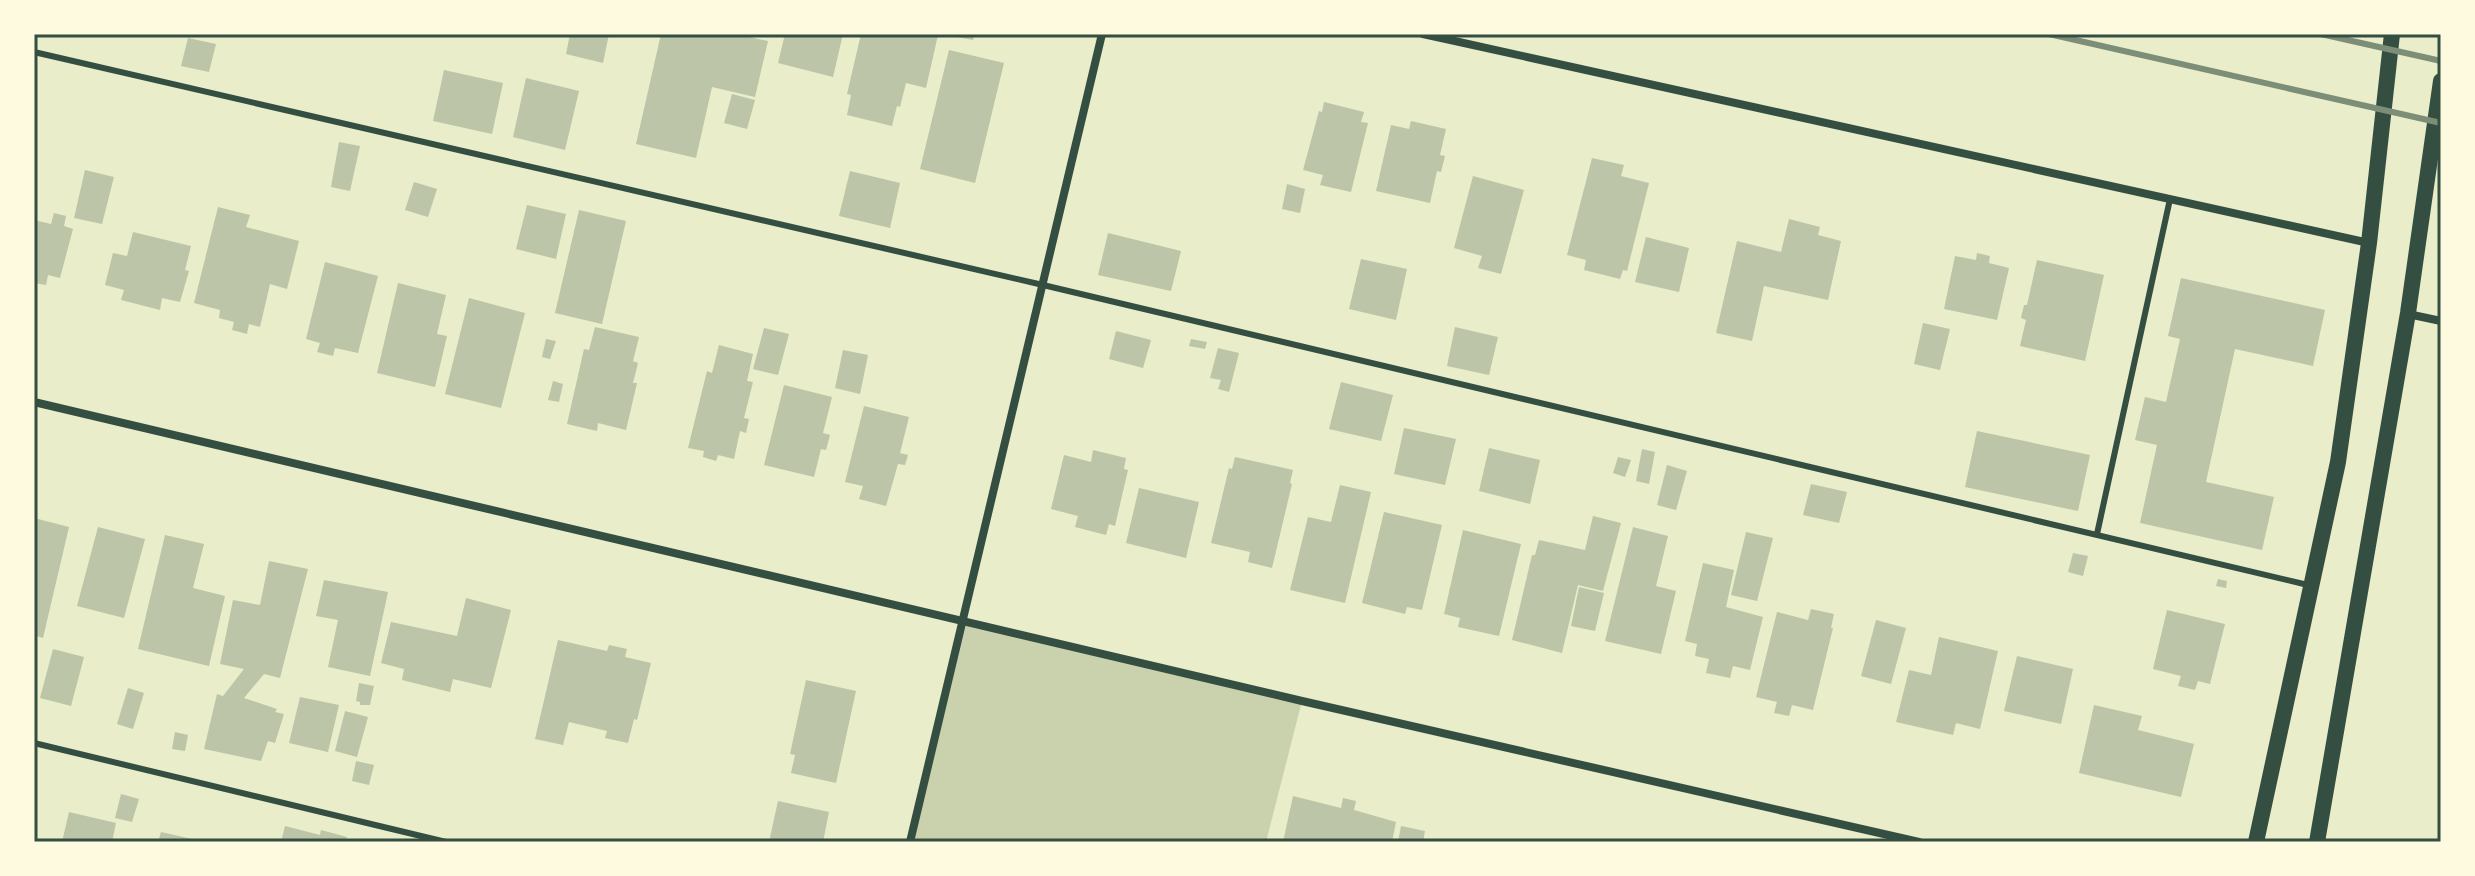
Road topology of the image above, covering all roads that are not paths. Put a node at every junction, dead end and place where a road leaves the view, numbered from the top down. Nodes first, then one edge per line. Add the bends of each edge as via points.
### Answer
1 (1102, 34) edge
2 (1423, 34) edge
3 (2392, 34) edge
4 (34, 52) edge
5 (2441, 81) edge
6 (2170, 199) junction
7 (2369, 243) junction
8 (1043, 285) junction
9 (2408, 313) junction
10 (2441, 321) edge
11 (34, 402) edge
12 (2097, 534) junction
13 (2311, 586) junction
14 (963, 621) junction
15 (34, 743) edge
16 (446, 842) edge
17 (910, 842) edge
18 (1919, 842) edge
19 (2256, 842) edge
20 (2317, 842) edge

1 - 8 street
2 - 6 street
3 - 7 main road
4 - 8 lane
5 - 9 main road
6 - 7 street
6 - 12 lane
7 - 13 main road via 2338,462
8 - 12 lane
8 - 14 street
9 - 10 street
9 - 20 main road
11 - 14 street
12 - 13 lane
13 - 19 main road
14 - 17 street
14 - 18 street
15 - 16 lane

